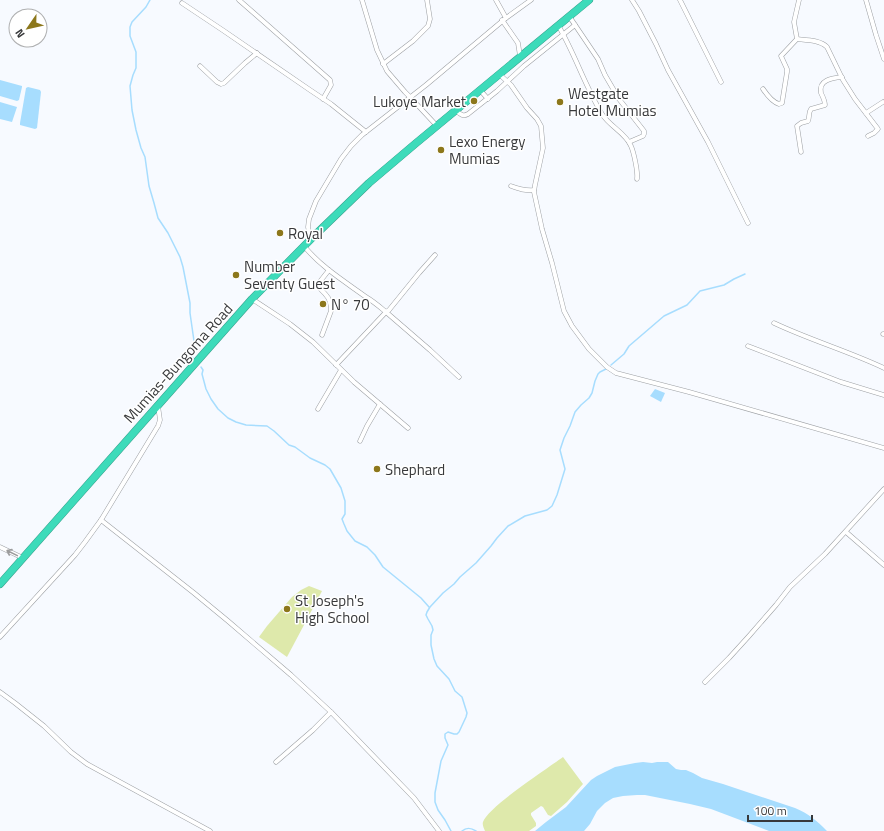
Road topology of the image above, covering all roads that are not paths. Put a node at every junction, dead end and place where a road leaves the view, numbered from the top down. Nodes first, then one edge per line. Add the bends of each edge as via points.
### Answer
1 (238, 0) edge
2 (362, 0) edge
3 (427, 0) edge
4 (496, 0) edge
5 (531, 0) edge
6 (589, 0) edge
7 (632, 0) edge
8 (680, 0) edge
9 (799, 0) edge
10 (866, 0) edge
11 (182, 3) dead end
12 (569, 16) junction
13 (504, 19) junction
14 (575, 25) junction
15 (558, 26) junction
16 (564, 35) junction
17 (542, 38) junction
18 (797, 39) junction
19 (548, 46) junction
20 (529, 49) junction
21 (257, 53) junction
22 (519, 57) junction
23 (535, 57) junction
24 (884, 59) edge
25 (383, 64) junction
26 (200, 66) dead end
27 (524, 66) junction
28 (502, 72) junction
29 (512, 77) junction
30 (842, 77) junction
31 (508, 81) junction
32 (721, 82) dead end
33 (763, 89) dead end
34 (480, 90) junction
35 (410, 97) junction
36 (324, 99) junction
37 (488, 99) junction
38 (883, 102) edge
39 (455, 110) junction
40 (866, 113) junction
41 (437, 126) junction
42 (366, 132) junction
43 (868, 136) dead end
44 (629, 142) junction
45 (801, 152) dead end
46 (636, 179) dead end
47 (511, 186) dead end
48 (534, 190) junction
49 (748, 223) dead end
50 (313, 237) junction
51 (304, 246) junction
52 (435, 255) dead end
53 (329, 270) junction
54 (252, 299) junction
55 (386, 312) junction
56 (774, 323) dead end
57 (322, 335) dead end
58 (748, 346) dead end
59 (336, 365) junction
60 (884, 368) edge
61 (341, 370) junction
62 (460, 377) dead end
63 (884, 395) edge
64 (380, 404) junction
65 (158, 406) junction
66 (318, 409) dead end
67 (408, 428) dead end
68 (360, 441) dead end
69 (884, 448) edge
70 (884, 489) edge
71 (101, 520) junction
72 (846, 532) junction
73 (0, 547) edge
74 (23, 558) junction
75 (884, 565) edge
76 (0, 584) edge
77 (0, 637) edge
78 (705, 682) dead end
79 (0, 692) edge
80 (331, 712) junction
81 (276, 762) dead end
82 (210, 831) edge
83 (440, 831) edge

1 - 36 street via 330,80 331,85
2 - 25 street
3 - 25 street via 430,19 428,26
4 - 13 street
5 - 13 street
6 - 12 highway, Mumias-Bungoma Road
7 - 49 street
8 - 32 street
9 - 18 street via 794,22
10 - 24 street
11 - 21 street
12 - 14 street
12 - 15 highway, Mumias-Bungoma Road
13 - 22 street via 518,43
13 - 35 street
14 - 16 street
14 - 44 street via 620,99 644,132 643,136
15 - 16 street
15 - 17 highway, Mumias-Bungoma Road
16 - 19 street
16 - 44 street via 602,115
17 - 19 street
17 - 20 highway, Mumias-Bungoma Road
18 - 30 street via 826,45
18 - 33 street via 781,56 787,69 782,103 776,103
19 - 23 street
20 - 22 highway, Mumias-Bungoma Road
20 - 23 street
21 - 26 street via 222,84 216,82
21 - 36 street
22 - 27 street
22 - 28 highway, Mumias-Bungoma Road
23 - 27 street
25 - 35 street
27 - 29 street
28 - 29 street
28 - 31 street
28 - 34 highway, Mumias-Bungoma Road
29 - 31 street
30 - 40 street
30 - 45 street via 833,78 822,84 820,87 825,105 811,109 808,121 798,126
31 - 37 street
31 - 48 street via 540,126 543,148
34 - 37 street
34 - 39 highway, Mumias-Bungoma Road
35 - 41 street
35 - 42 street
36 - 42 street
37 - 39 street via 465,116
38 - 40 street
39 - 41 highway, Mumias-Bungoma Road
40 - 43 street via 878,130
41 - 50 highway, Mumias-Bungoma Road via 369,184
42 - 50 street via 341,159 316,200 308,227
44 - 46 street via 637,172
47 - 48 street
48 - 69 street via 564,311 588,349 610,370
50 - 51 highway, Mumias-Bungoma Road
51 - 53 street
51 - 54 highway, Mumias-Bungoma Road
52 - 55 street
53 - 55 street
53 - 57 street via 318,284 331,307
54 - 59 street via 294,327
54 - 65 highway, Mumias-Bungoma Road
55 - 59 street
55 - 62 street
56 - 60 street
58 - 63 street via 841,382
59 - 61 street
61 - 64 street
61 - 66 street
64 - 67 street
64 - 68 street
65 - 71 street via 158,426
65 - 74 highway, Mumias-Bungoma Road
70 - 72 street
71 - 77 street via 75,555
71 - 80 street via 228,621
72 - 75 street
72 - 78 street via 790,587 758,626
74 -> 73 street
74 - 76 highway, Mumias-Bungoma Road
79 - 82 street via 87,764
80 - 81 street
80 - 83 street via 414,798

